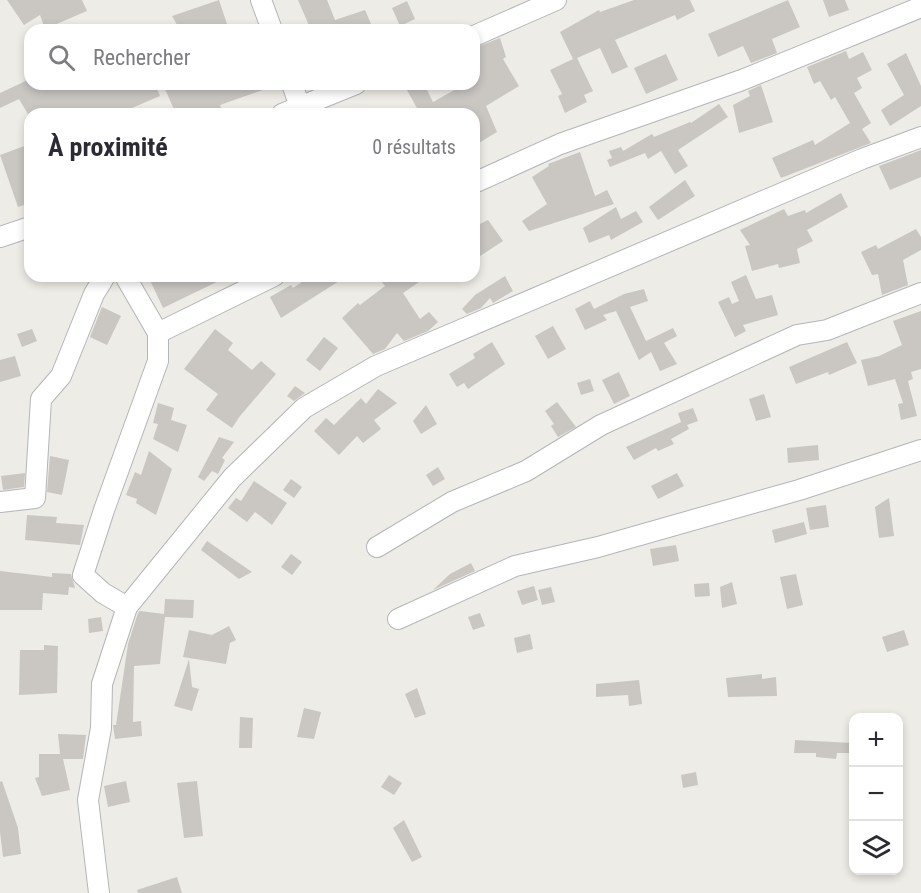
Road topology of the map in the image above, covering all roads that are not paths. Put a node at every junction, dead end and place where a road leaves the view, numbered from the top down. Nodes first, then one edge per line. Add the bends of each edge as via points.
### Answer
1 (261, 0) edge
2 (556, 0) edge
3 (921, 7) edge
4 (270, 24) edge
5 (480, 33) edge
6 (291, 90) edge
7 (341, 90) edge
8 (291, 108) edge
9 (296, 108) edge
10 (921, 137) edge
11 (480, 180) edge
12 (24, 229) edge
13 (0, 237) edge
14 (101, 282) edge
15 (128, 282) edge
16 (262, 282) edge
17 (921, 293) edge
18 (158, 333) junction
19 (921, 450) edge
20 (0, 502) edge
21 (377, 547) dead end
22 (127, 607) junction
23 (398, 619) dead end
24 (99, 893) edge

1 - 4 street
2 - 5 street
3 - 11 street via 742,80 560,144
6 - 8 street
7 - 9 street
10 - 22 street via 376,366 304,408 232,478
12 - 13 street
14 - 20 street via 61,376 41,399 35,498
15 - 18 street
16 - 18 street
17 - 21 street via 827,330 797,334 612,420 526,471 452,502
18 - 22 street via 158,361 83,575
19 - 23 street via 598,548 515,566
22 - 24 street via 102,684 101,728 88,800

